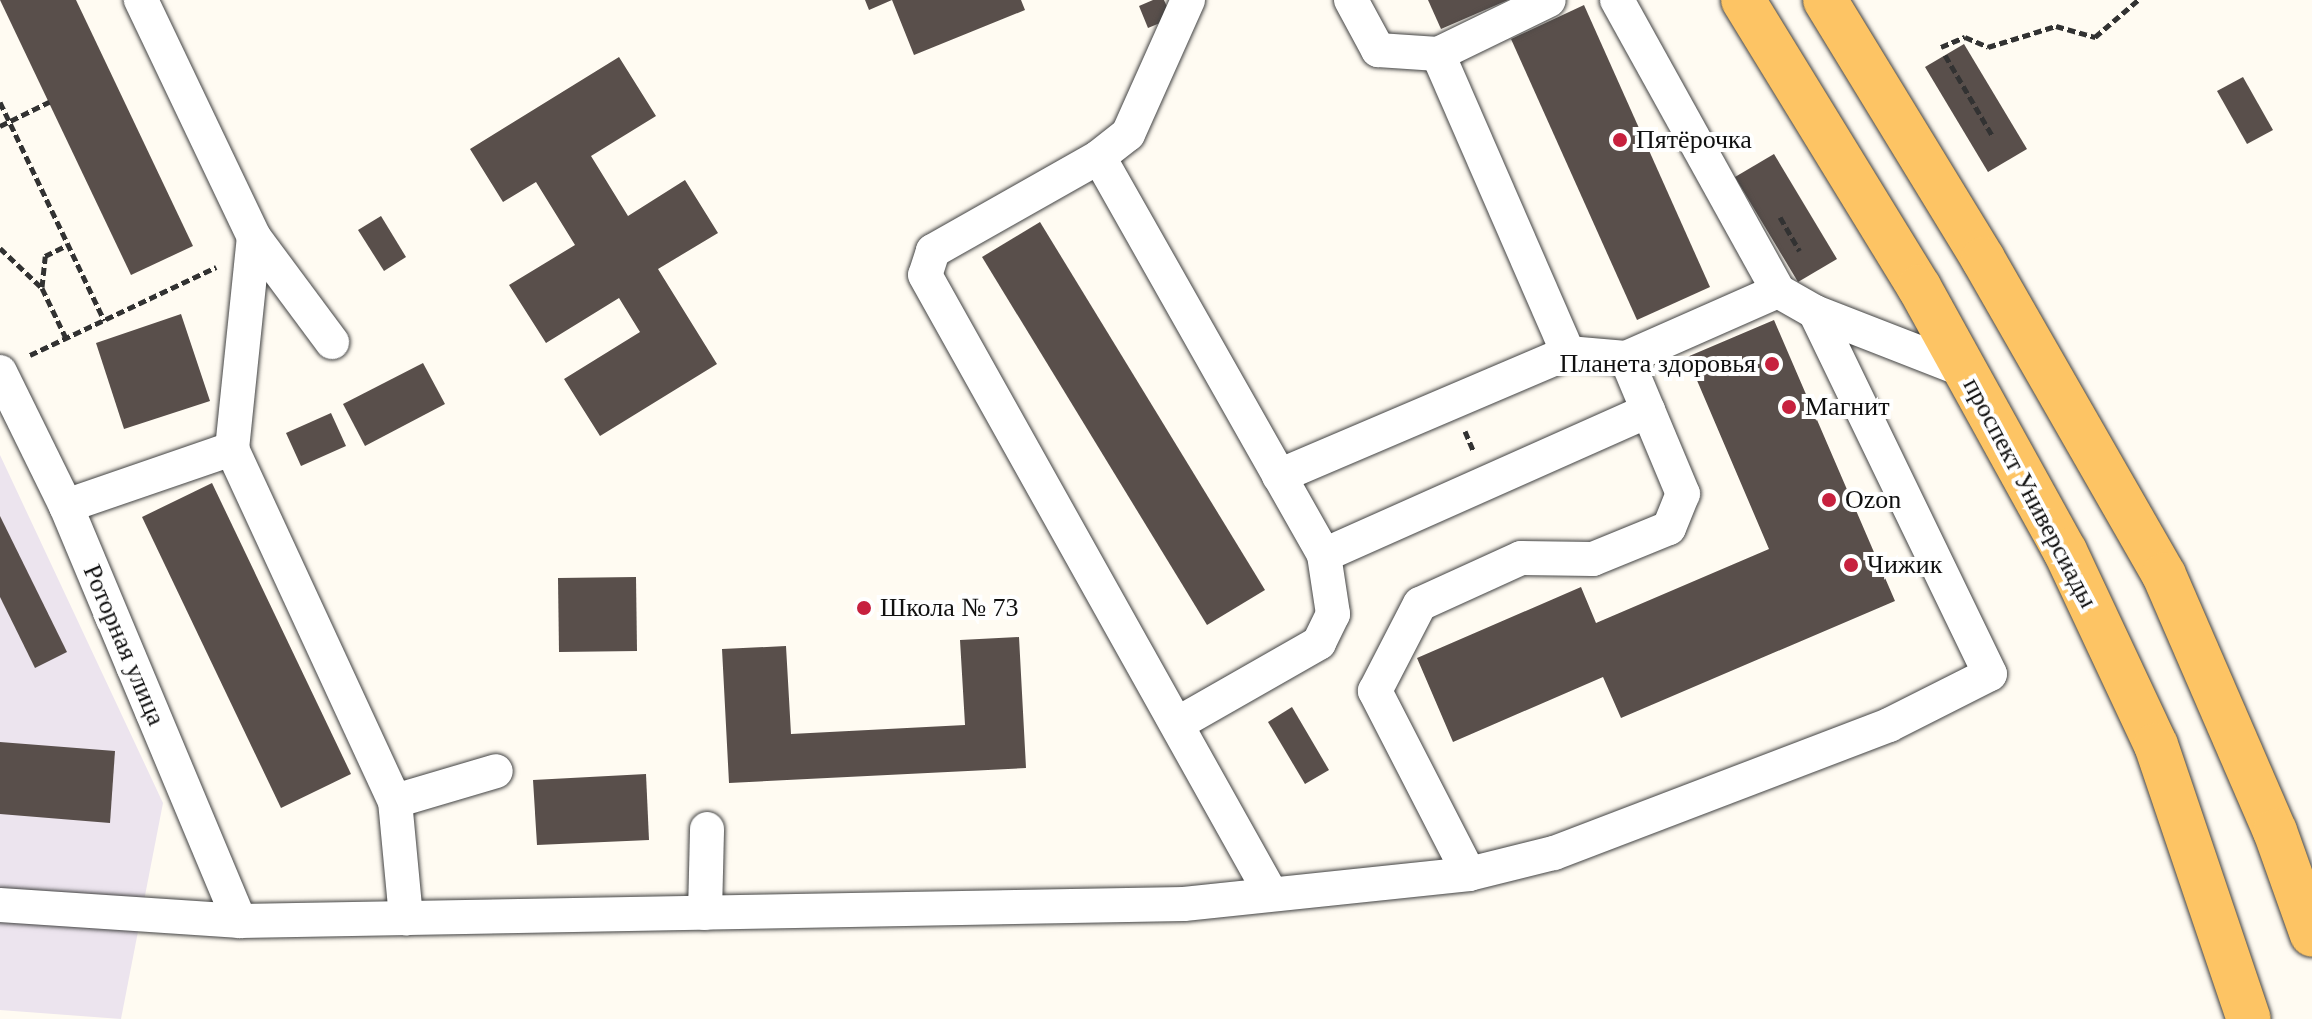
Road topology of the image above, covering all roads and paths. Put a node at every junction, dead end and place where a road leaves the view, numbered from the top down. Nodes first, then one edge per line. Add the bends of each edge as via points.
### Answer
1 (141, 0) edge
2 (1188, 0) edge
3 (1351, 0) edge
4 (1549, 0) edge
5 (1617, 0) edge
6 (1743, 0) edge
7 (1825, 0) edge
8 (2138, 0) edge
9 (1941, 47) dead end
10 (1438, 54) junction
11 (1945, 55) dead end
12 (0, 102) edge
13 (49, 102) dead end
14 (0, 116) edge
15 (10, 122) junction
16 (0, 126) edge
17 (1992, 135) dead end
18 (1099, 157) junction
19 (253, 243) junction
20 (68, 245) junction
21 (0, 248) edge
22 (42, 288) junction
23 (1778, 291) junction
24 (1815, 312) junction
25 (104, 320) junction
26 (66, 338) junction
27 (332, 342) dead end
28 (1568, 353) junction
29 (1626, 358) junction
30 (13, 364) edge
31 (1964, 370) junction
32 (1648, 411) junction
33 (232, 449) junction
34 (1279, 476) junction
35 (66, 506) junction
36 (1324, 555) junction
37 (1179, 723) junction
38 (496, 771) dead end
39 (395, 801) junction
40 (707, 829) dead end
41 (1469, 874) junction
42 (1270, 892) junction
43 (0, 905) edge
44 (705, 913) junction
45 (406, 918) junction
46 (240, 921) junction
47 (2312, 935) edge
48 (2249, 1019) edge

1 - 19 street
2 - 18 street via 1128,134
3 - 10 street via 1378,50
4 - 10 street
5 - 23 street
6 - 31 main road, проспект Универсиады
7 - 47 main road via 1983,259 2164,575 2275,831
8 - 9 path via 2095,37 2056,26 1988,47 1965,37
10 - 28 street
11 - 17 path
12 - 15 path
13 - 15 path
14 - 15 path
15 - 16 path
15 - 20 path
18 - 34 street
18 - 37 street via 933,251 925,275
19 - 25 path
19 - 27 street
19 - 33 street
20 - 22 path via 45,256
20 - 25 path
21 - 22 path
22 - 26 path
23 - 24 street
23 - 29 street
24 - 31 street
24 - 41 street via 1990,674 1889,725 1554,853
25 - 26 path
26 - 30 path
28 - 29 street
28 - 34 street
29 - 32 street
30 - 35 street, Роторная улица
31 - 48 main road, проспект Универсиады via 2065,551 2156,745
32 - 36 street
32 - 41 street via 1683,494 1669,528 1593,559 1521,558 1420,604 1375,691
33 - 35 street
33 - 39 street
34 - 36 street
35 - 46 street, Роторная улица
36 - 37 street via 1333,614 1319,643
37 - 42 street
38 - 39 street
39 - 45 street
40 - 44 street
41 - 42 street
42 - 44 street via 1184,904
43 - 46 street
44 - 45 street
45 - 46 street

